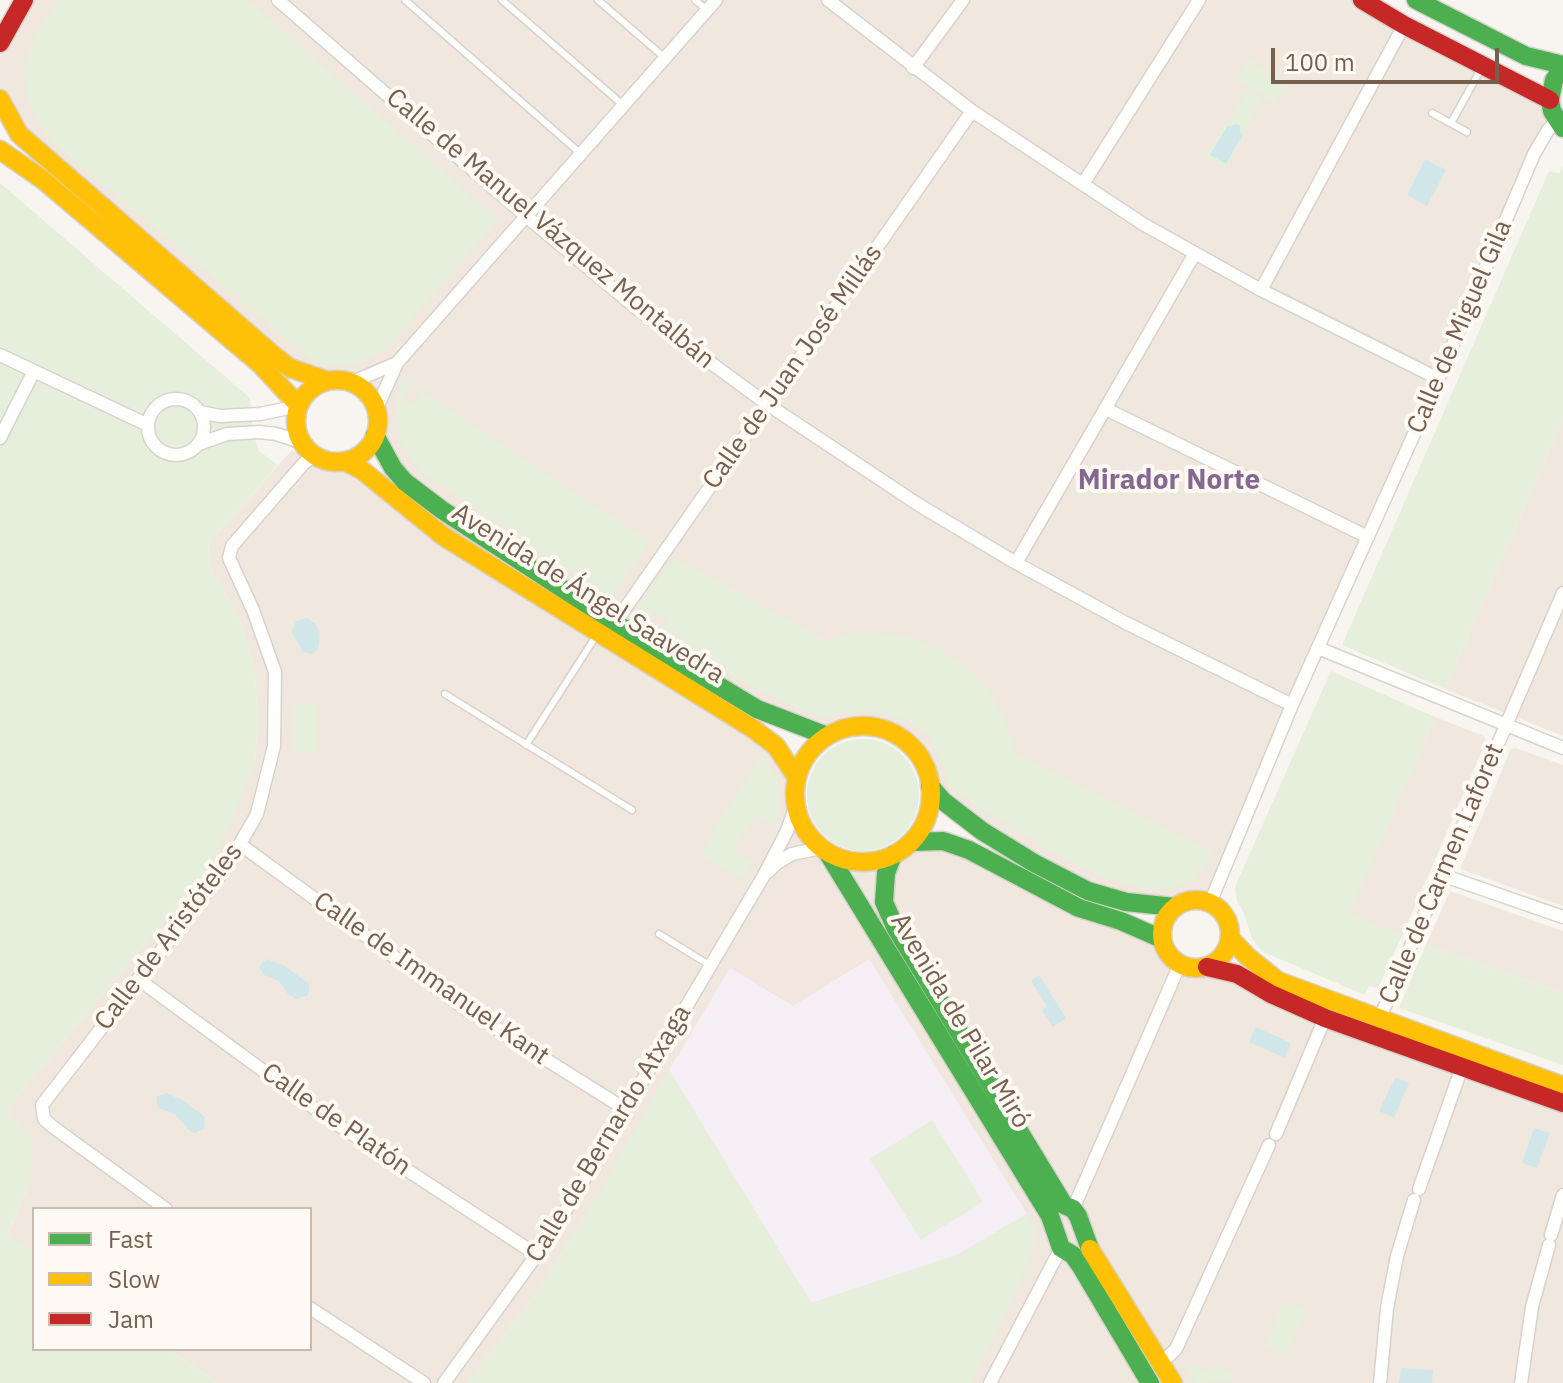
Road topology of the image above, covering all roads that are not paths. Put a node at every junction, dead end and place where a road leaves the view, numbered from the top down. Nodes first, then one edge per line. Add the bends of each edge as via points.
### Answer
1 (24, 0) edge
2 (278, 0) edge
3 (405, 0) edge
4 (502, 0) edge
5 (598, 0) edge
6 (695, 0) edge
7 (828, 0) edge
8 (963, 0) edge
9 (1199, 0) edge
10 (1362, 0) edge
11 (1416, 0) edge
12 (712, 5) edge
13 (1404, 25) junction
14 (0, 43) edge
15 (665, 59) junction
16 (1483, 66) junction
17 (1563, 67) edge
18 (913, 68) junction
19 (0, 99) edge
20 (1550, 100) junction
21 (624, 106) junction
22 (972, 111) junction
23 (1432, 113) dead end
24 (1451, 123) junction
25 (1560, 124) edge
26 (1467, 132) dead end
27 (0, 150) edge
28 (582, 154) junction
29 (1083, 184) junction
30 (527, 217) junction
31 (1194, 255) junction
32 (1261, 290) junction
33 (0, 355) edge
34 (397, 363) junction
35 (34, 371) junction
36 (1437, 378) junction
37 (328, 381) junction
38 (350, 383) junction
39 (767, 404) junction
40 (299, 406) junction
41 (1106, 409) junction
42 (376, 410) junction
43 (200, 412) junction
44 (148, 425) junction
45 (375, 435) junction
46 (0, 438) edge
47 (301, 442) junction
48 (199, 444) junction
49 (315, 456) junction
50 (344, 461) junction
51 (1368, 537) junction
52 (1016, 563) junction
53 (1563, 593) edge
54 (607, 628) junction
55 (1318, 648) junction
56 (445, 694) dead end
57 (1292, 705) junction
58 (1506, 727) junction
59 (827, 736) junction
60 (526, 745) junction
61 (1563, 748) edge
62 (797, 778) junction
63 (930, 786) junction
64 (796, 805) junction
65 (632, 810) dead end
66 (912, 842) junction
67 (241, 845) junction
68 (824, 850) junction
69 (893, 855) junction
70 (1442, 875) junction
71 (763, 877) junction
72 (1210, 903) junction
73 (1175, 907) junction
74 (1563, 917) edge
75 (659, 934) dead end
76 (1230, 938) junction
77 (1162, 939) junction
78 (1180, 964) junction
79 (711, 966) junction
80 (1207, 967) junction
81 (138, 979) junction
82 (1325, 1018) junction
83 (1379, 1020) junction
84 (1462, 1067) junction
85 (1563, 1086) edge
86 (1563, 1103) edge
87 (625, 1109) junction
88 (1563, 1195) edge
89 (163, 1207) edge
90 (1062, 1210) junction
91 (1074, 1249) junction
92 (537, 1255) junction
93 (312, 1309) edge
94 (1162, 1362) junction
95 (424, 1383) edge
96 (444, 1383) edge
97 (990, 1383) edge
98 (1150, 1383) edge
99 (1173, 1383) edge
100 (1380, 1383) edge
101 (1521, 1383) edge

1 - 14 street
2 - 30 street, Calle de Manuel Vázquez Montalbán
3 - 28 lane
4 - 21 lane
5 - 15 lane
6 - 12 lane
7 - 18 street
8 - 18 street
9 - 29 street
10 - 13 street
11 - 17 street via 1526,56
12 - 15 street
13 - 16 street
13 - 32 street
15 - 21 street
16 - 20 street
16 - 24 lane
17 - 20 street
18 - 22 street
19 - 37 street via 19,134 271,353 290,368
20 - 25 street
21 - 28 street
22 - 29 street
22 - 39 street, Calle de Juan José Millás
23 - 24 lane
24 - 26 lane
25 - 36 street, Calle de Miguel Gila via 1548,130 1534,154
27 - 40 street via 42,179 240,347
28 - 30 street
29 - 31 street
30 - 34 street
30 - 39 street, Calle de Manuel Vázquez Montalbán via 640,311
31 - 32 street
31 - 41 street
32 - 36 street
33 - 35 street
34 - 38 street
34 - 42 street
35 - 44 street
35 - 46 street
36 - 51 street, Calle de Miguel Gila
37 - 38 street
37 - 40 street via 316,386
38 - 42 street via 362,389
39 - 52 street, Calle de Manuel Vázquez Montalbán
39 - 54 street, Calle de Juan José Millás
40 - 43 street via 260,414
40 - 47 street
41 - 51 street
41 - 52 street
42 - 45 street
43 - 44 street via 186,401 169,400 154,409
43 - 48 street via 204,428
44 - 48 street via 152,443 166,454 184,454
45 - 50 street via 363,452
45 - 54 street, Avenida de Ángel Saavedra via 393,468 421,496
47 - 48 street via 260,432 227,434
47 - 49 street
49 - 50 street
49 - 67 street, Calle de Aristóteles via 232,546 229,558 275,672 274,746 257,814
50 - 54 street, Avenida de Ángel Saavedra via 443,536
51 - 55 street, Calle de Miguel Gila
52 - 57 street, Calle de Manuel Vázquez Montalbán
53 - 58 street, Calle de Carmen Laforet
54 - 59 street, Avenida de Ángel Saavedra via 757,709
54 - 60 lane
54 - 62 street, Avenida de Ángel Saavedra via 776,746
55 - 57 street, Calle de Miguel Gila
55 - 58 street
56 - 60 lane
57 - 72 street, Calle de Miguel Gila
58 - 61 street
58 - 70 street, Calle de Carmen Laforet
59 - 62 street via 803,762
59 - 63 street via 865,726 884,729 921,759
60 - 65 lane
62 - 64 street
63 - 66 street via 925,821
63 - 73 street via 982,831 1088,891
64 - 68 street via 805,830
64 - 71 street, Calle de Bernardo Atxaga
66 - 69 street
66 - 77 street via 943,841 969,850 1079,908
67 - 81 street, Calle de Aristóteles
67 - 87 street, Calle de Immanuel Kant via 467,1010
68 - 69 street via 867,862
68 - 71 street, Calle de Bernardo Atxaga via 792,854
68 - 90 street, Avenida de Pilar Miró
69 - 90 street, Avenida de Pilar Miró via 884,902 895,927
70 - 74 street
70 - 83 street, Calle de Carmen Laforet
71 - 79 street, Calle de Bernardo Atxaga
72 - 73 street via 1198,900
72 - 76 street via 1226,917
73 - 77 street
75 - 79 lane
76 - 80 street via 1226,950
76 - 83 street via 1278,981
77 - 78 street
78 - 80 street
78 - 90 street
79 - 87 street, Calle de Bernardo Atxaga
80 - 82 street via 1237,974
81 - 89 street, Calle de Aristóteles via 45,1099 41,1112 53,1127
81 - 92 street, Calle de Platón via 329,1119
82 - 84 street
82 - 94 street via 1176,1349
83 - 85 street
84 - 86 street
84 - 100 street via 1397,1256
87 - 92 street, Calle de Bernardo Atxaga
88 - 101 street via 1532,1307
90 - 91 street
90 - 91 street via 1087,1237
91 - 94 street
91 - 97 street
91 - 98 street
92 - 96 street, Calle de Bernardo Atxaga
93 - 95 street
94 - 99 street

